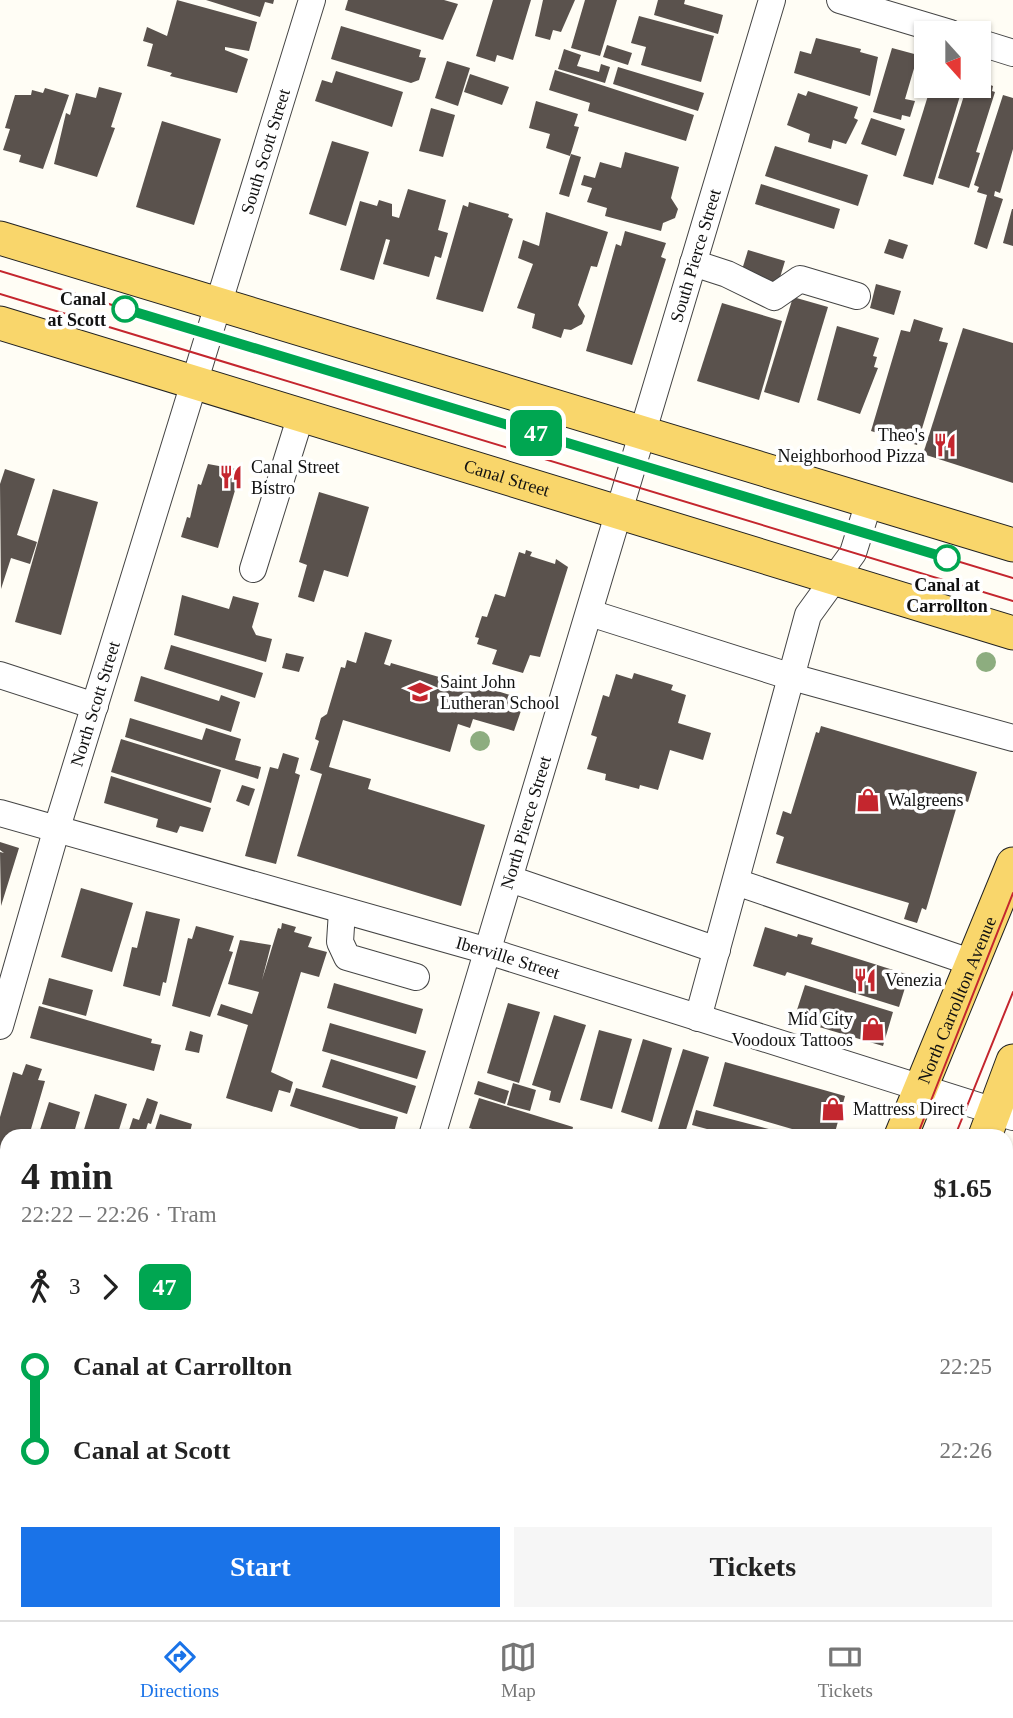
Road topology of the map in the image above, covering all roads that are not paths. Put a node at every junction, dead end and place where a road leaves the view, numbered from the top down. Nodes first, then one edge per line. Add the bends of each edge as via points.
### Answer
1 (312, 0) edge
2 (772, 0) edge
3 (840, 0) edge
4 (914, 22) edge
5 (991, 46) edge
6 (1013, 52) edge
7 (0, 238) edge
8 (693, 263) junction
9 (857, 296) dead end
10 (219, 305) junction
11 (0, 323) edge
12 (196, 383) junction
13 (301, 415) junction
14 (642, 433) junction
15 (869, 502) junction
16 (621, 511) junction
17 (1013, 545) edge
18 (253, 569) dead end
19 (835, 577) junction
20 (590, 613) junction
21 (1013, 633) edge
22 (0, 676) edge
23 (792, 677) junction
24 (94, 706) junction
25 (1013, 738) edge
26 (0, 813) edge
27 (56, 831) junction
28 (1013, 864) edge
29 (510, 879) junction
30 (736, 882) junction
31 (342, 911) junction
32 (1001, 926) edge
33 (717, 950) junction
34 (488, 951) junction
35 (973, 963) junction
36 (416, 977) dead end
37 (2, 1015) edge
38 (698, 1018) junction
39 (1013, 1061) edge
40 (922, 1090) junction
41 (997, 1122) edge
42 (434, 1129) edge
43 (904, 1129) edge

1 - 10 street, South Scott Street
2 - 8 street, South Pierce Street
3 - 4 street
5 - 6 street
7 - 10 main road
8 - 9 street via 774,297 800,279
8 - 14 street, South Pierce Street
10 - 12 street, South Scott Street
10 - 14 main road
11 - 12 main road, Canal Street
12 - 13 main road, Canal Street
12 - 24 street, North Scott Street
13 - 16 main road, Canal Street
13 - 18 street
14 - 15 main road
14 - 16 street, South Pierce Street
15 - 17 main road
15 - 19 street via 853,553
16 - 19 main road, Canal Street
16 - 20 street, North Pierce Street
19 - 21 main road, Canal Street
19 - 23 street via 808,615
20 - 23 street
20 - 29 street, North Pierce Street
22 - 24 street
23 - 25 street
23 - 30 street
24 - 27 street, North Scott Street
26 - 27 street, Iberville Street
27 - 31 street, Iberville Street
27 - 37 street, North Scott Street
28 - 32 main road, North Carrollton Avenue
29 - 33 street
29 - 34 street, North Pierce Street
30 - 33 street
30 - 35 street
31 - 34 street, Iberville Street
31 - 36 street via 340,942 347,957
32 - 35 main road, North Carrollton Avenue
33 - 38 street
34 - 38 street, Iberville Street
34 - 42 street, North Pierce Street
35 - 40 main road, North Carrollton Avenue
38 - 40 street, Iberville Street
39 - 41 main road
40 - 41 street, Iberville Street
40 - 43 main road, North Carrollton Avenue

